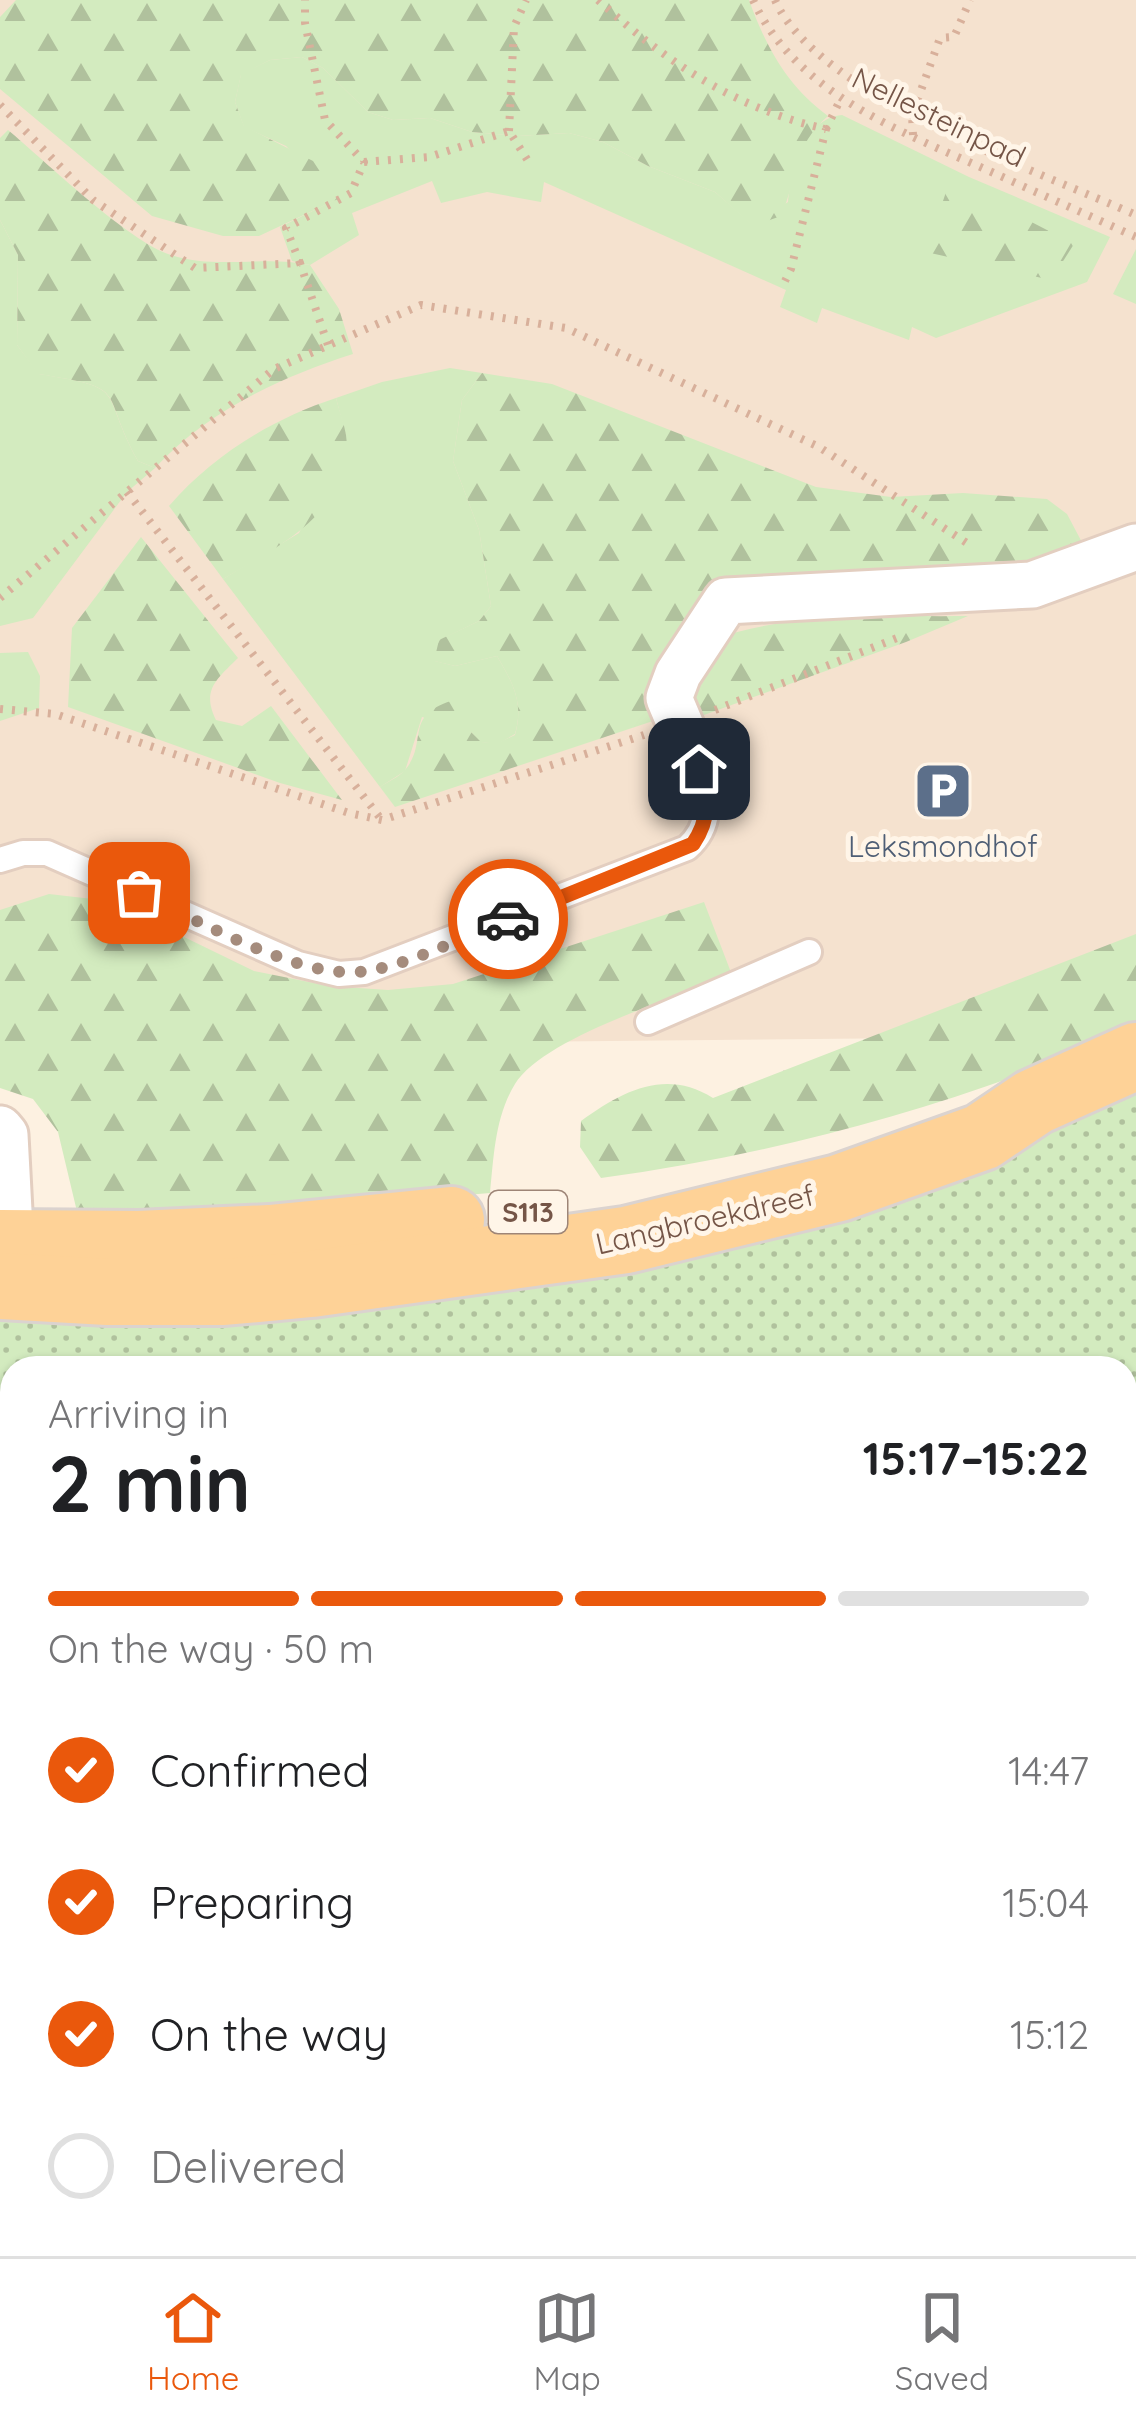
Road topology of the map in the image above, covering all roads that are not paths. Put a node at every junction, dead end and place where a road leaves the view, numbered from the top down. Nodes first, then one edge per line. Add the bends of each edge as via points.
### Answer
1 (1136, 547) edge
2 (699, 769) joint
3 (0, 860) edge
4 (808, 952) dead end
5 (649, 1022) dead end
6 (1136, 1056) edge
7 (1034, 1102) junction
8 (0, 1130) edge
9 (6, 1264) edge

1 - 2 street via 1032,585 726,602 669,698
2 - 3 lane via 706,816 686,848 364,972 298,964 47,854
4 - 5 lane
6 - 7 main road, Langbroekdreef / S113
7 - 9 main road, Langbroekdreef / S113 via 549,1210 140,1244
7 - 9 main road, Langbroekdreef / S113 via 982,1138 839,1188 626,1240 552,1241 311,1285 224,1292 108,1292
8 - 9 street

